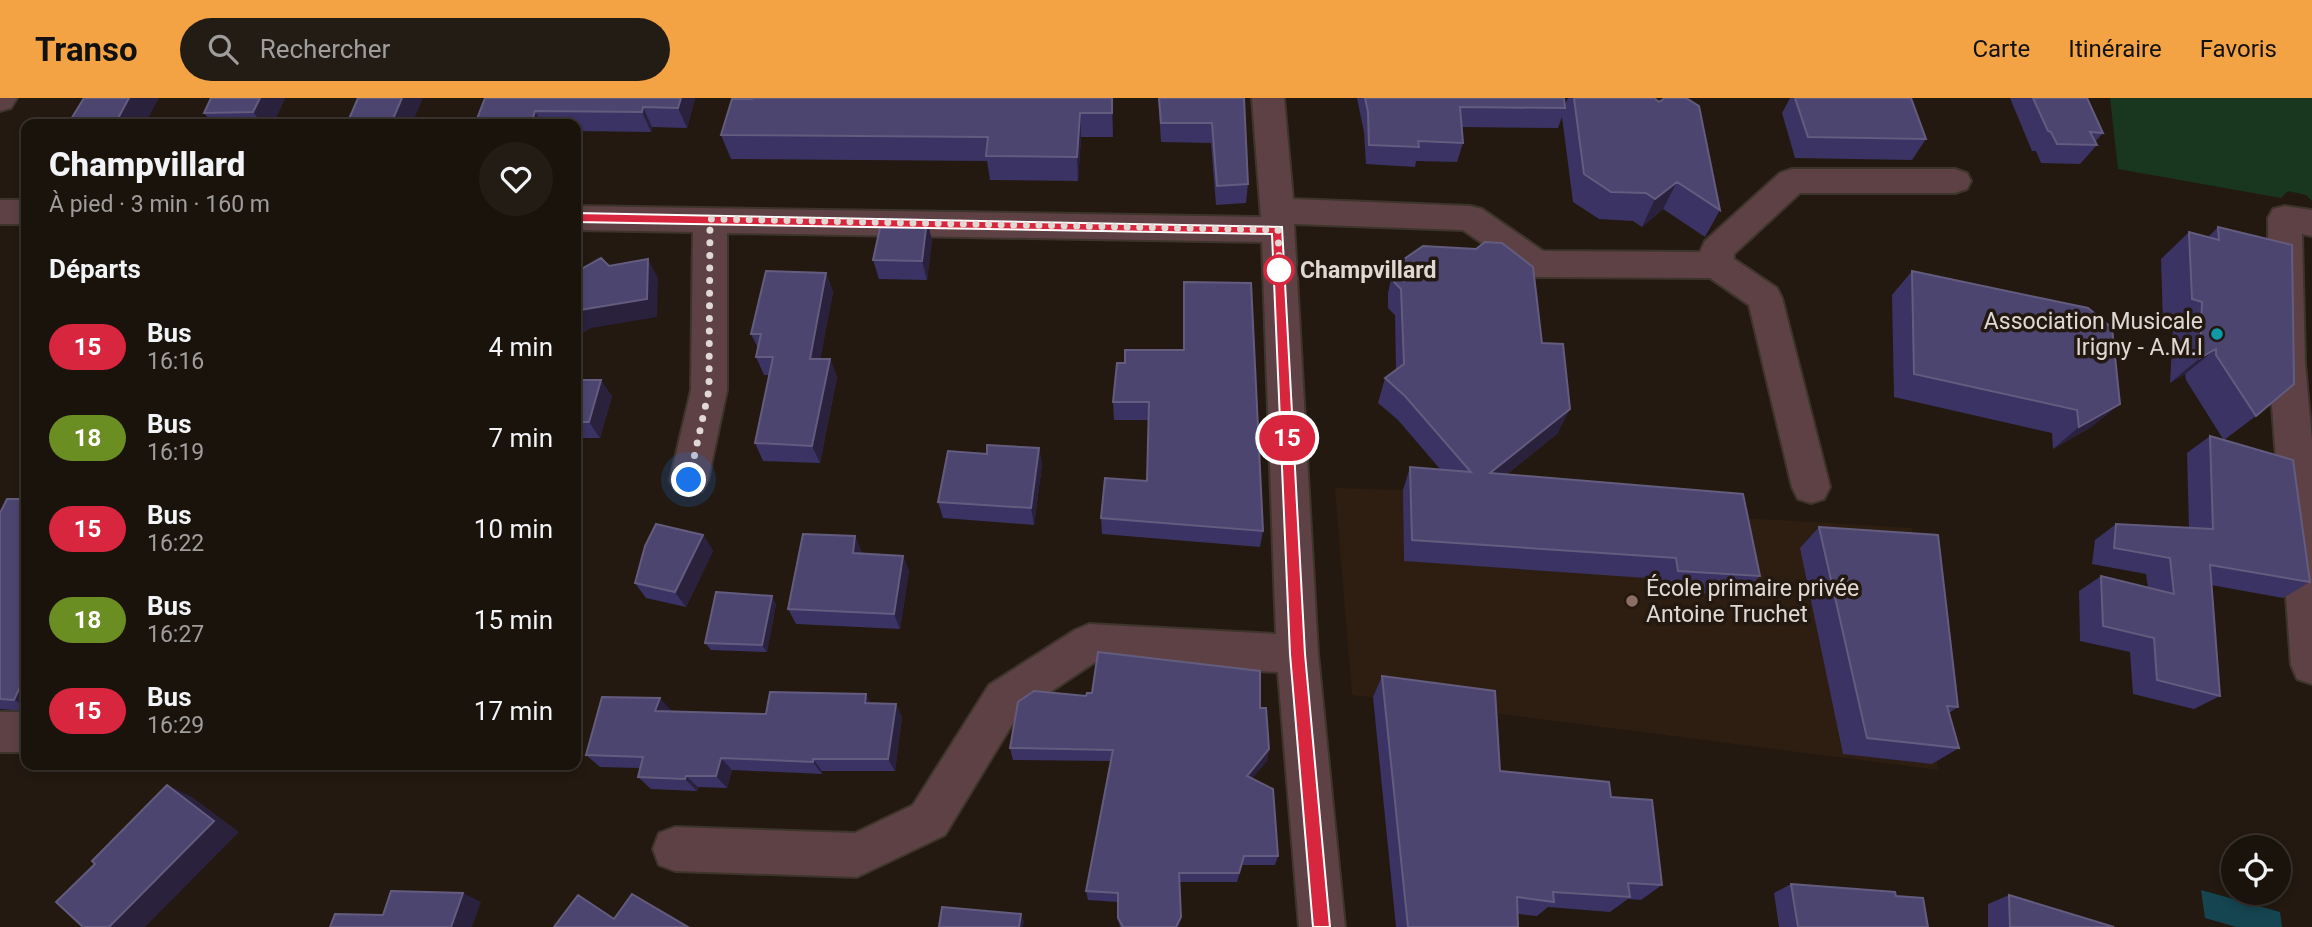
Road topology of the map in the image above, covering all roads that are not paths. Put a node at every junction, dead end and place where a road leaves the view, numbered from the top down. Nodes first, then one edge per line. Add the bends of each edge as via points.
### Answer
1 (1268, 98) edge
2 (1955, 181) dead end
3 (0, 212) edge
4 (21, 212) edge
5 (581, 218) edge
6 (710, 219) junction
7 (1277, 220) junction
8 (2312, 223) edge
9 (1717, 264) junction
10 (2303, 454) edge
11 (689, 480) dead end
12 (1811, 487) dead end
13 (1297, 654) junction
14 (2312, 665) edge
15 (0, 732) edge
16 (21, 732) edge
17 (675, 849) dead end
18 (1322, 927) edge

1 - 7 street
2 - 9 street via 1791,181 1717,250
3 - 4 street
5 - 6 street
6 - 7 street
6 - 11 street via 709,390
7 - 9 street via 1470,218 1536,264
7 - 13 street
8 - 10 street via 2285,218 2287,364
9 - 12 street via 1765,298
10 - 14 street
13 - 17 street via 1089,643 1004,699 929,820 857,855
13 - 18 street
15 - 16 street

